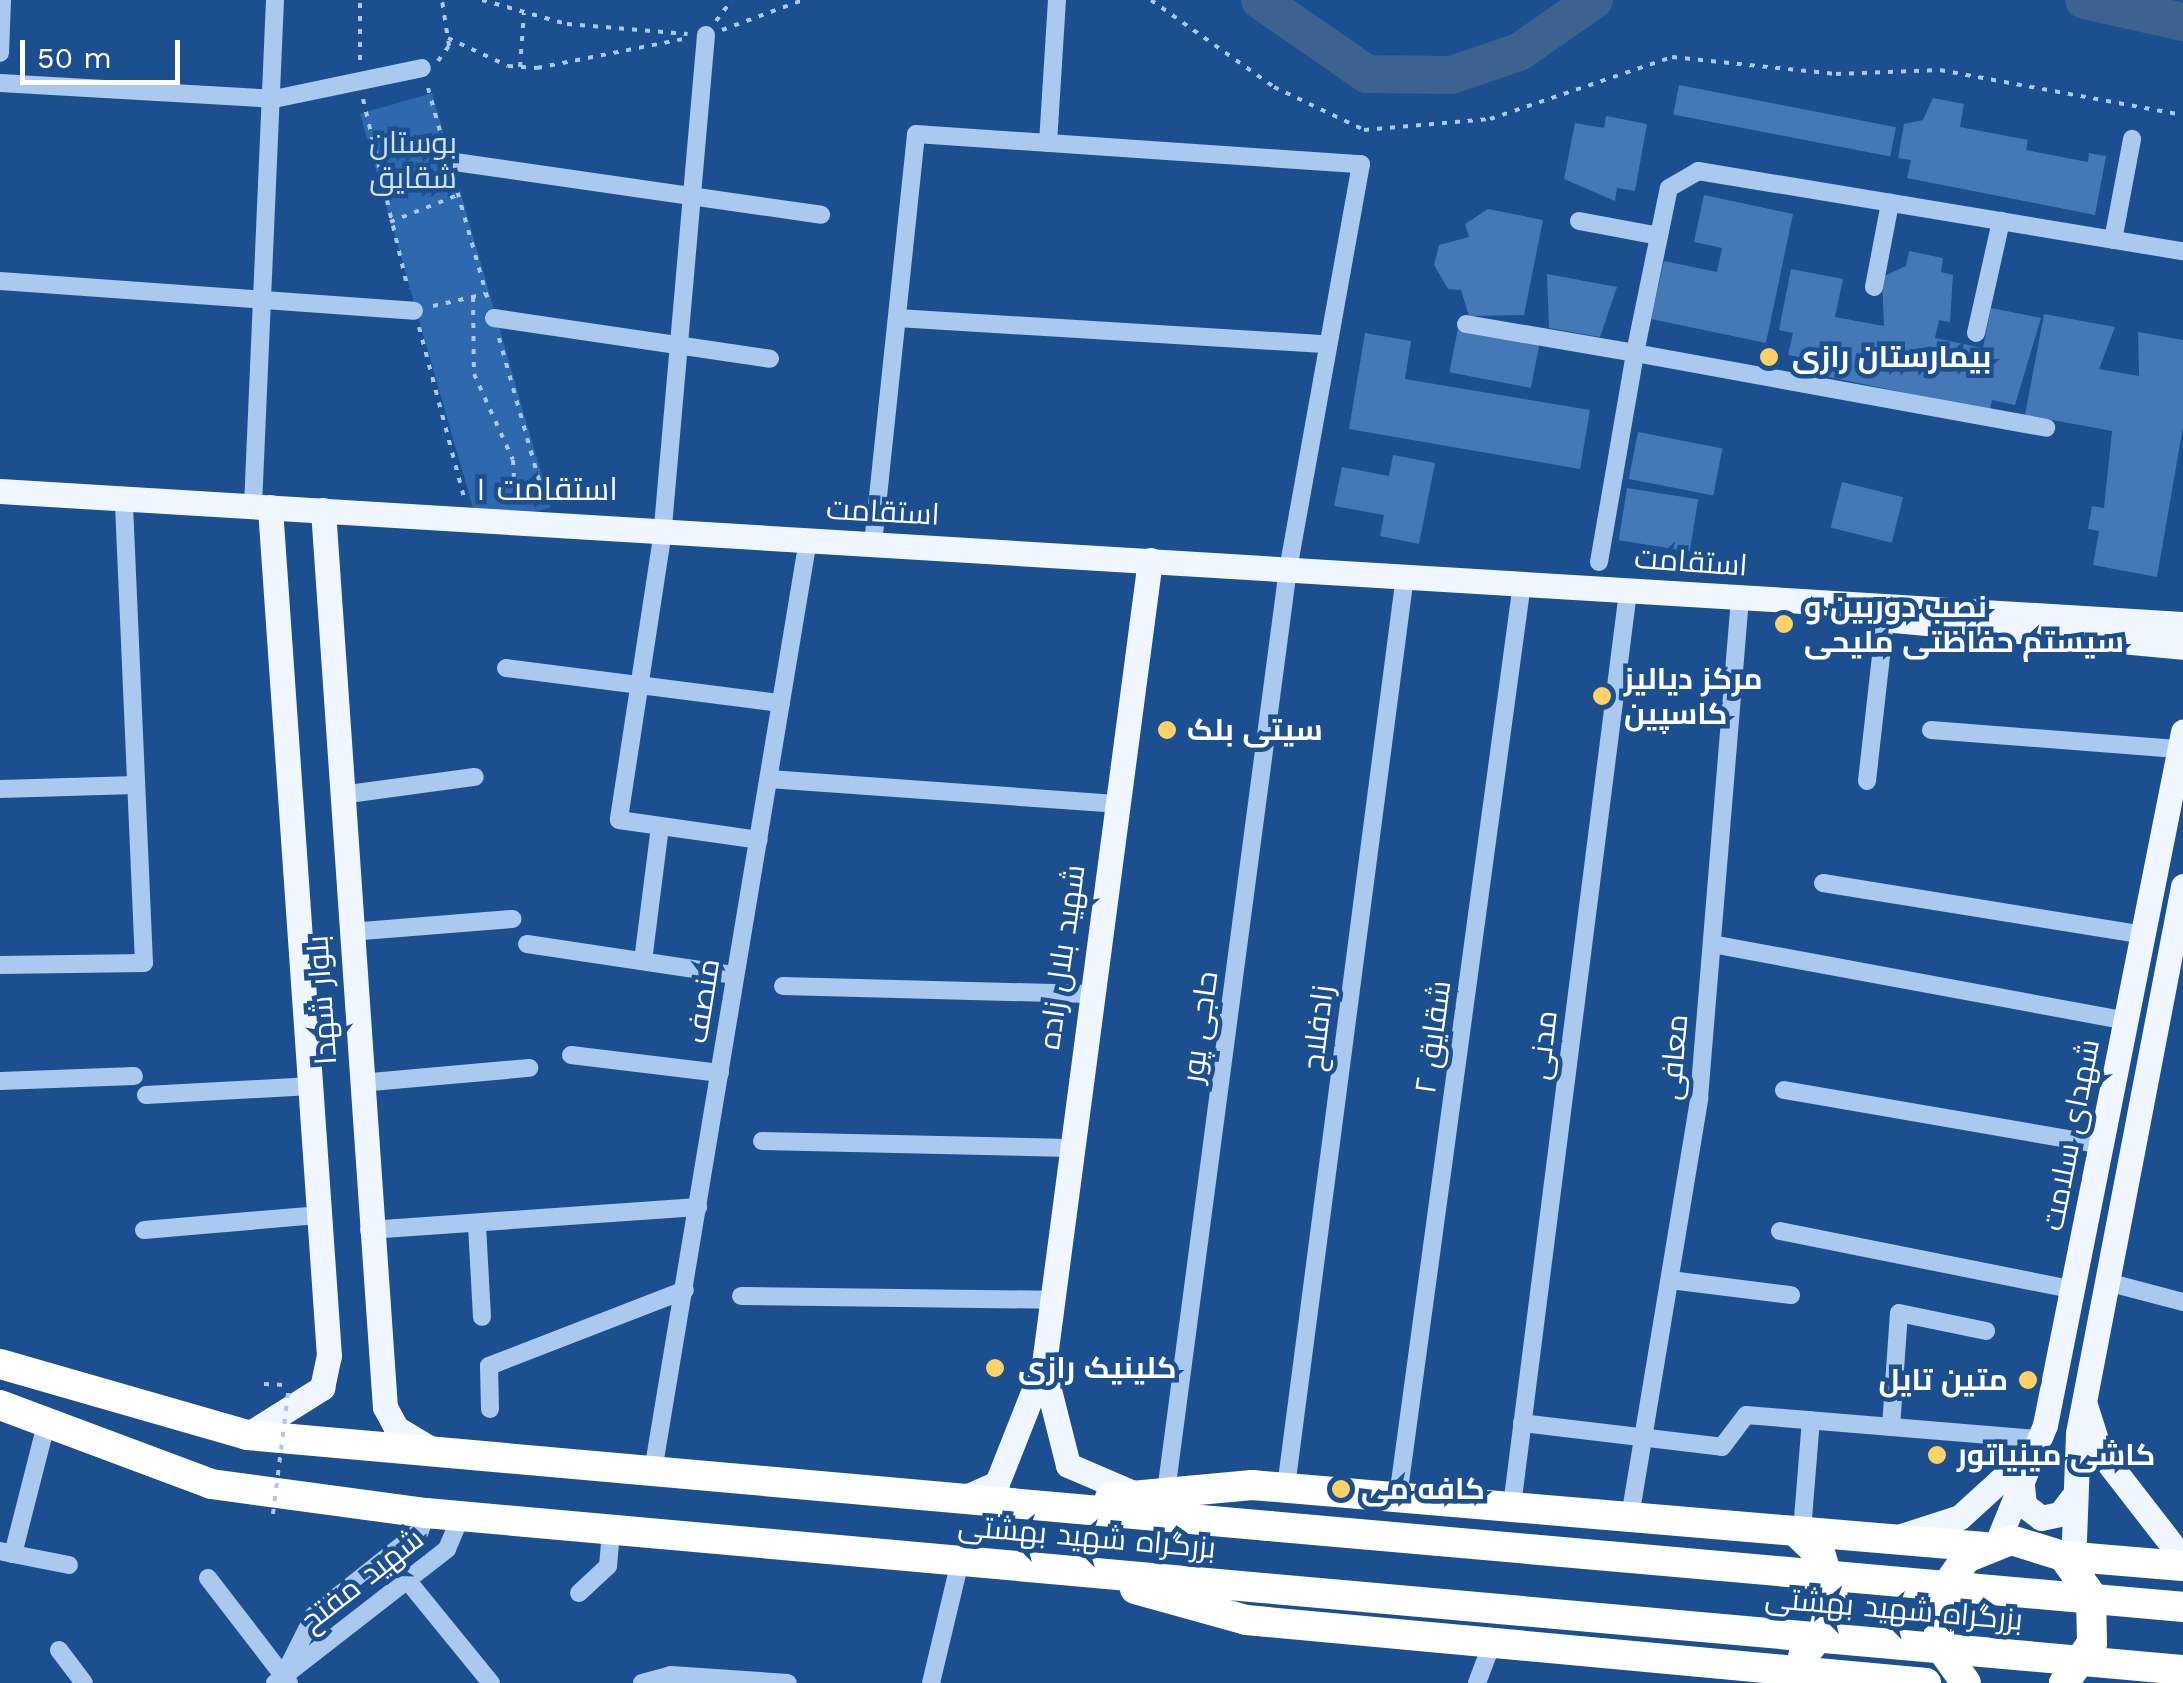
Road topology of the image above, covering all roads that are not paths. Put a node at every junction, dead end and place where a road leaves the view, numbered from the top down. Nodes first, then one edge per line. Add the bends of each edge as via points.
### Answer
1 (2, 0) edge
2 (276, 0) edge
3 (1056, 0) edge
4 (706, 35) road end
5 (0, 53) edge
6 (422, 68) road end
7 (0, 84) edge
8 (274, 99) junction
9 (2132, 140) dead end
10 (1048, 143) junction
11 (448, 161) road end
12 (692, 191) junction
13 (1890, 203) junction
14 (820, 215) dead end
15 (1579, 221) dead end
16 (2001, 221) junction
17 (1659, 236) junction
18 (2113, 240) junction
19 (2183, 251) edge
20 (0, 281) edge
21 (1874, 286) dead end
22 (266, 297) junction
23 (414, 311) road end
24 (494, 318) road end
25 (897, 318) junction
26 (1466, 324) dead end
27 (1976, 333) dead end
28 (1328, 344) junction
29 (679, 347) junction
30 (1635, 353) junction
31 (770, 359) dead end
32 (2046, 428) dead end
33 (0, 491) edge
34 (124, 498) junction
35 (262, 507) junction
36 (322, 510) junction
37 (663, 531) junction
38 (808, 540) junction
39 (874, 544) junction
40 (1150, 560) junction
41 (1599, 562) dead end
42 (1288, 569) junction
43 (1404, 576) junction
44 (1522, 584) junction
45 (1628, 591) junction
46 (1751, 598) junction
47 (1885, 620) junction
48 (2183, 624) edge
49 (2183, 647) edge
50 (506, 668) dead end
51 (639, 684) junction
52 (782, 703) junction
53 (1931, 730) dead end
54 (2181, 741) edge
55 (475, 776) dead end
56 (769, 779) junction
57 (1867, 781) dead end
58 (136, 786) junction
59 (0, 788) edge
60 (341, 796) junction
61 (1116, 804) junction
62 (660, 826) junction
63 (759, 840) junction
64 (1823, 882) dead end
65 (2183, 886) edge
66 (512, 919) dead end
67 (350, 932) junction
68 (2144, 935) junction
69 (527, 944) dead end
70 (1712, 944) junction
71 (643, 961) junction
72 (0, 965) edge
73 (735, 975) junction
74 (783, 986) dead end
75 (1090, 994) junction
76 (2127, 1021) junction
77 (571, 1055) dead end
78 (529, 1068) dead end
79 (720, 1073) junction
80 (134, 1076) dead end
81 (0, 1081) edge
82 (360, 1083) junction
83 (311, 1086) junction
84 (1784, 1090) dead end
85 (146, 1096) dead end
86 (762, 1141) dead end
87 (2102, 1146) junction
88 (1068, 1148) junction
89 (698, 1207) junction
90 (320, 1216) junction
91 (477, 1225) junction
92 (144, 1230) dead end
93 (369, 1230) junction
94 (1780, 1231) dead end
95 (1670, 1280) junction
96 (2107, 1282) junction
97 (685, 1290) junction
98 (2074, 1290) junction
99 (741, 1296) dead end
100 (1791, 1296) dead end
101 (1051, 1300) junction
102 (2183, 1302) edge
103 (482, 1317) dead end
104 (1986, 1332) dead end
105 (0, 1364) edge
106 (1044, 1364) junction
107 (2084, 1402) junction
108 (0, 1405) edge
109 (490, 1409) dead end
110 (1811, 1420) junction
111 (47, 1421) junction
112 (1522, 1423) junction
113 (1891, 1427) junction
114 (248, 1435) junction
115 (1644, 1438) junction
116 (2038, 1442) junction
117 (444, 1452) junction
118 (653, 1471) junction
119 (2022, 1486) junction
120 (1286, 1487) junction
121 (1166, 1492) junction
122 (1398, 1497) junction
123 (958, 1498) junction
124 (2072, 1498) junction
125 (1046, 1506) junction
126 (1512, 1506) junction
127 (426, 1513) junction
128 (461, 1516) junction
129 (1630, 1517) junction
130 (611, 1530) junction
131 (1798, 1531) junction
132 (1892, 1539) junction
133 (1990, 1545) junction
134 (6, 1552) edge
135 (960, 1561) junction
136 (2068, 1561) junction
137 (2183, 1563) edge
138 (69, 1566) dead end
139 (1080, 1572) junction
140 (208, 1578) dead end
141 (407, 1580) junction
142 (578, 1593) dead end
143 (2183, 1607) edge
144 (1492, 1642) junction
145 (59, 1650) dead end
146 (1779, 1669) junction
147 (2183, 1670) edge
148 (282, 1681) edge
149 (1896, 1682) edge
150 (84, 1683) edge
151 (491, 1683) edge
152 (642, 1683) edge
153 (788, 1683) edge
154 (931, 1683) edge
155 (1477, 1683) edge
156 (1926, 1683) edge
157 (1966, 1683) edge
158 (2064, 1683) edge

1 - 5 street
2 - 8 street
3 - 10 street
4 - 12 street
6 - 8 street
7 - 8 street
8 - 22 street
9 - 18 street
10 - 25 street via 916,134
10 - 28 street, حاجی پور via 1361,164
11 - 12 street
12 - 14 street
12 - 29 street
13 - 16 street
13 - 17 street via 1698,171 1669,188
13 - 21 street
15 - 17 street
16 - 18 street
16 - 27 street
17 - 30 street
18 - 19 street
20 - 22 street
22 - 23 street
22 - 35 street
24 - 29 street
25 - 28 street
25 - 39 street
26 - 30 street
28 - 42 street, حاجی پور
29 - 31 street
29 - 37 street
30 - 32 street
30 - 41 street
33 - 34 main road, استقامت
34 - 35 main road, استقامت
34 - 58 street
35 - 36 main road, استقامت
35 - 83 main road, بلوار شهدا
36 - 37 main road, استقامت
36 - 60 main road, بلوار شهدا
37 - 38 main road, استقامت
37 - 51 street
38 - 39 main road, استقامت
38 - 52 street, منصف
39 - 40 main road, استقامت
40 - 42 main road, استقامت
40 - 61 main road, شهید بلال زاده
42 - 43 main road, استقامت
42 - 121 street, حاجی پور
43 - 44 main road, استقامت
43 - 120 street, زادفلاح
44 - 45 main road, استقامت
44 - 122 street, شقایق ۲
45 - 46 main road, استقامت
45 - 112 street, مدنی
46 - 47 main road, استقامت via 1807,614
46 - 48 main road, استقامت
46 - 70 street, معافی
47 - 49 main road, استقامت
47 - 57 street
50 - 51 street
51 - 52 street
51 - 62 street via 618,820
52 - 56 street, منصف
53 - 54 street
54 - 68 main road, شهدای سلامت
55 - 60 street
56 - 61 street
56 - 63 street, منصف
58 - 59 street
58 - 72 street via 144,963
60 - 67 main road, بلوار شهدا
61 - 75 main road, شهید بلال زاده
62 - 63 street
62 - 71 street
63 - 73 street, منصف
64 - 68 street
65 - 96 main road, شهدای سلامت
66 - 67 street
67 - 82 main road, بلوار شهدا
68 - 76 main road, شهدای سلامت
69 - 71 street
70 - 76 street
70 - 95 street, معافی
71 - 73 street
73 - 79 street, منصف
74 - 75 street
75 - 88 main road, شهید بلال زاده
76 - 87 main road, شهدای سلامت
77 - 79 street
78 - 82 street
79 - 89 street, منصف
80 - 81 street
82 - 93 main road, بلوار شهدا
83 - 85 street
83 - 90 main road, بلوار شهدا
84 - 87 street
86 - 88 street
87 - 98 main road, شهدای سلامت
88 - 101 main road, شهید بلال زاده
89 - 91 street
89 - 97 street, منصف
90 - 92 street
90 - 114 main road, بلوار شهدا via 330,1356 322,1388
91 - 93 street
91 - 103 street
93 - 117 main road, بلوار شهدا via 385,1407 406,1437
94 - 98 street
95 - 100 street
95 - 115 street, معافی
96 - 102 street
96 - 107 main road, شهدای سلامت
97 - 109 street via 489,1366
97 - 118 street, منصف
98 - 116 main road, شهدای سلامت
99 - 101 street
101 - 106 main road, شهید بلال زاده
104 - 113 street via 1899,1313
105 - 114 highway, بزرگراه شهید بهشتی
106 - 121 main road, شهید بلال زاده via 1068,1465 1118,1491
106 - 123 main road, شهید بلال زاده via 997,1483
107 - 124 main road, شهدای سلامت
107 - 137 main road via 2100,1452
108 - 111 highway, بزرگراه شهید بهشتی
110 - 113 street
110 - 115 street via 1746,1415 1722,1447
110 - 131 street
111 - 127 highway, بزرگراه شهید بهشتی via 211,1484
111 - 134 street
112 - 115 street
112 - 126 street, مدنی
113 - 116 street
114 - 117 highway, بزرگراه شهید بهشتی
115 - 129 street, معافی
116 - 119 main road, شهدای سلامت
116 - 132 main road via 1960,1517
117 - 118 highway, بزرگراه شهید بهشتی
118 - 123 highway, بزرگراه شهید بهشتی
119 - 124 main road via 2024,1506 2041,1518 2060,1514
119 - 133 main road, شهدای سلامت
120 - 121 highway
120 - 122 highway
121 - 125 highway
122 - 126 highway
123 - 125 highway, بزرگراه شهید بهشتی
124 - 136 main road, شهدای سلامت
125 - 143 highway, بزرگراه شهید بهشتی, bridge
126 - 129 highway
127 - 128 highway, بزرگراه شهید بهشتی
127 - 148 street, شهید مفتح via 420,1531 314,1615
128 - 130 highway, بزرگراه شهید بهشتی
128 - 141 street, شهید مفتح via 447,1549
129 - 131 highway
130 - 135 highway, بزرگراه شهید بهشتی
130 - 142 street via 608,1566
131 - 132 highway
131 - 146 highway via 1824,1562 1831,1606 1813,1646
132 - 133 highway
133 - 136 highway via 2031,1542
133 - 157 highway via 1951,1572 1936,1610 1944,1658
134 - 138 street
135 - 139 highway, بزرگراه شهید بهشتی
135 - 154 street
136 - 137 highway
136 - 158 highway via 2091,1595 2094,1629
139 - 144 highway via 1228,1617
139 - 147 highway, بزرگراه شهید بهشتی, bridge
140 - 148 street
141 - 148 street, شهید مفتح
141 - 151 street
144 - 146 highway
144 - 155 street
145 - 150 street
146 - 149 highway
149 - 156 highway
152 - 153 street via 671,1676

